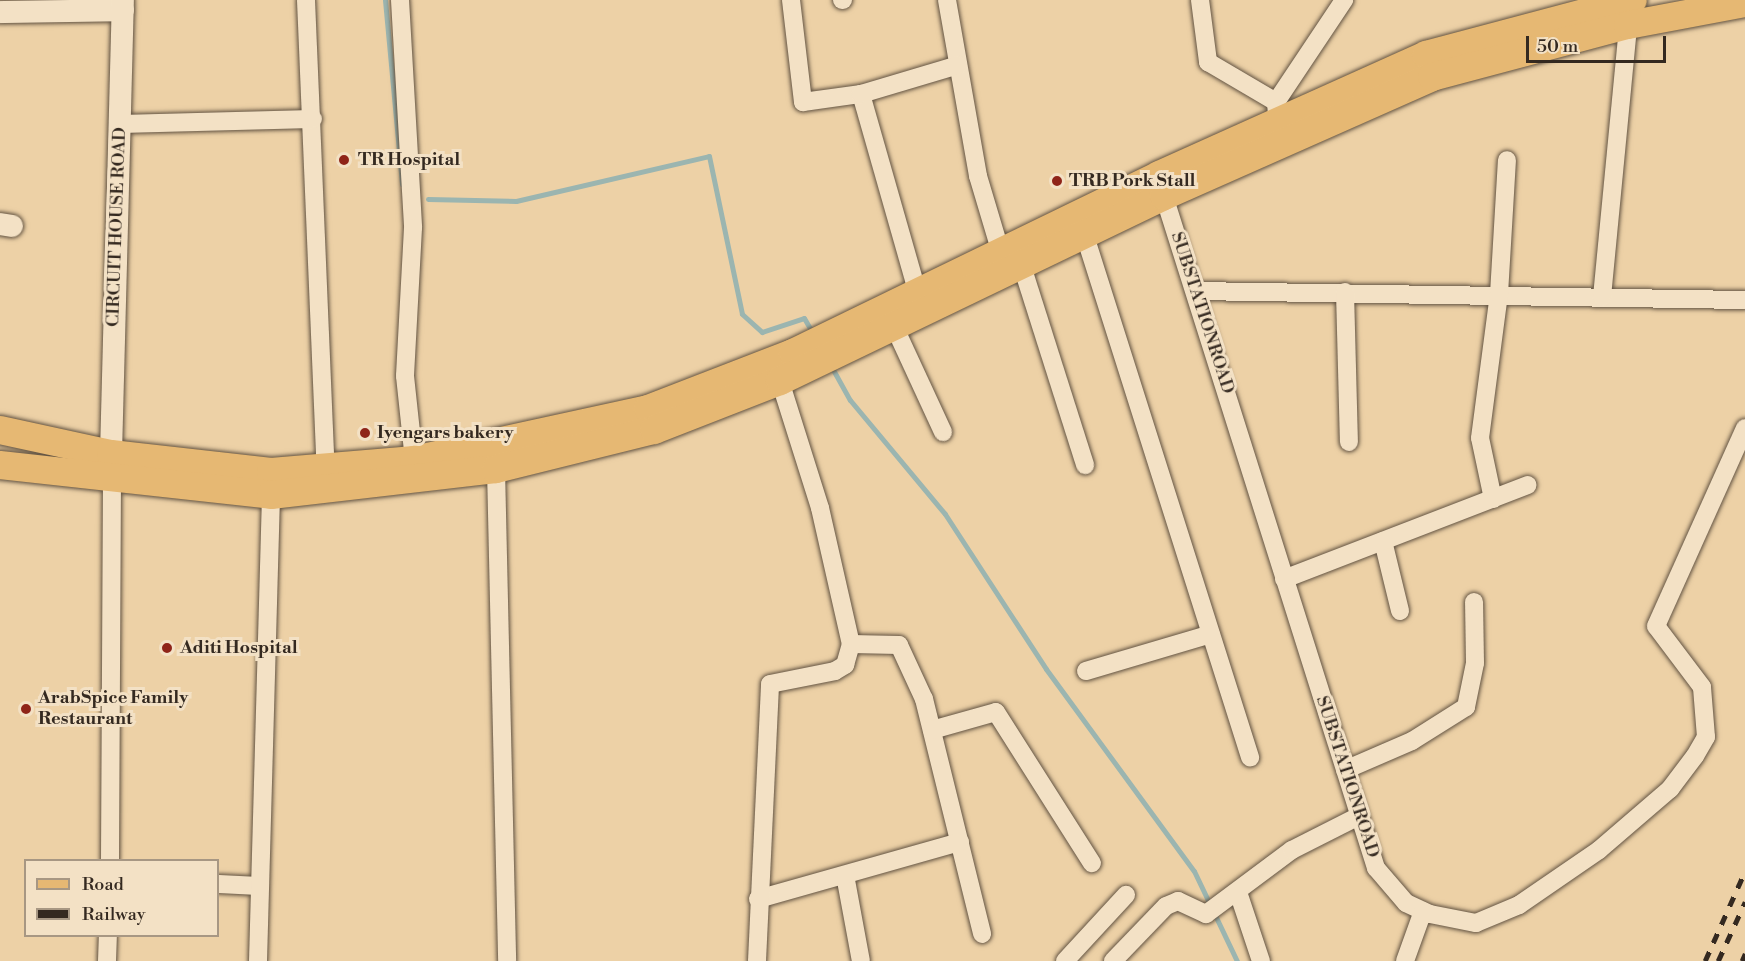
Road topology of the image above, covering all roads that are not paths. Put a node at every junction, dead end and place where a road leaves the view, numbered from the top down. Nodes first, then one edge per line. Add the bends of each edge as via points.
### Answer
1 (306, 0) edge
2 (400, 0) edge
3 (791, 0) edge
4 (947, 0) edge
5 (1344, 0) edge
6 (1198, 2) edge
7 (1745, 3) edge
8 (123, 5) edge
9 (0, 12) edge
10 (1630, 12) edge
11 (958, 64) junction
12 (861, 94) junction
13 (313, 118) junction
14 (1278, 122) junction
15 (120, 124) junction
16 (1507, 160) dead end
17 (1164, 196) junction
18 (1085, 236) junction
19 (1011, 258) junction
20 (918, 290) junction
21 (1195, 291) junction
22 (1345, 292) junction
23 (1499, 294) junction
24 (1602, 297) junction
25 (1745, 300) edge
26 (880, 321) junction
27 (785, 368) junction
28 (1745, 428) edge
29 (0, 430) edge
30 (943, 432) dead end
31 (1349, 442) dead end
32 (414, 460) junction
33 (0, 465) edge
34 (1085, 465) dead end
35 (112, 467) junction
36 (496, 469) junction
37 (33, 471) junction
38 (326, 480) junction
39 (1528, 486) dead end
40 (0, 488) edge
41 (271, 495) junction
42 (1493, 499) junction
43 (1383, 541) junction
44 (1284, 579) junction
45 (1474, 602) dead end
46 (1400, 611) dead end
47 (1211, 634) junction
48 (851, 644) junction
49 (1086, 671) dead end
50 (933, 730) junction
51 (1250, 757) dead end
52 (1345, 770) junction
53 (1359, 816) junction
54 (960, 843) junction
55 (110, 859) edge
56 (1092, 863) dead end
57 (844, 875) junction
58 (219, 884) edge
59 (260, 886) junction
60 (1126, 895) dead end
61 (1232, 896) junction
62 (758, 898) junction
63 (1424, 911) junction
64 (982, 934) dead end
65 (108, 937) edge
66 (107, 961) edge
67 (258, 961) edge
68 (507, 961) edge
69 (757, 961) edge
70 (861, 961) edge
71 (1065, 961) edge
72 (1113, 961) edge
73 (1261, 961) edge
74 (1405, 961) edge

1 - 13 street
2 - 32 street via 413,228 405,376
3 - 12 street via 803,102
4 - 11 street
5 - 14 street
6 - 14 street via 1208,62
7 - 10 main road
8 - 9 street
8 - 15 street, CIRCUIT HOUSE ROAD
10 - 14 main road via 1426,55
10 - 24 street
11 - 12 street
11 - 19 street via 978,176
12 - 20 street
13 - 15 street
13 - 38 street
14 - 17 main road
14 - 19 main road
15 - 35 street, CIRCUIT HOUSE ROAD
16 - 23 street
17 - 18 main road
17 - 21 street, SUBSTATIONROAD
18 - 19 main road
18 - 47 street
19 - 20 main road
19 - 26 main road
19 - 34 street
20 - 26 main road
21 - 22 street
21 - 44 street, SUBSTATIONROAD
22 - 23 street
22 - 31 street
23 - 24 street
23 - 42 street via 1480,438
24 - 25 street
26 - 27 main road
26 - 30 street
27 - 32 main road via 648,410
27 - 36 main road via 654,430
27 - 48 street
28 - 63 street, SUBSTATIONROAD via 1656,626 1702,687 1706,737 1695,756 1670,789 1608,842 1519,905 1476,923
29 - 35 main road
32 - 38 main road
33 - 37 main road
35 - 37 main road
35 - 38 main road via 271,472
35 - 41 main road
35 - 55 street
36 - 38 main road
36 - 68 street
37 - 40 main road
38 - 41 main road
39 - 42 street
41 - 59 street
42 - 43 street
43 - 44 street
43 - 46 street
44 - 52 street, SUBSTATIONROAD
45 - 52 street via 1475,663 1466,707 1412,741
47 - 49 street
47 - 51 street
48 - 50 street via 898,645
48 - 62 street via 845,665 836,671 770,684
50 - 54 street
50 - 56 street via 996,711
52 - 53 street, SUBSTATIONROAD
53 - 61 street via 1292,850
53 - 63 street, SUBSTATIONROAD via 1376,868 1406,903
54 - 57 street
54 - 64 street
57 - 62 street
57 - 70 street
58 - 59 street
59 - 67 street
60 - 71 street
61 - 72 street via 1206,914 1174,902
61 - 73 street
62 - 69 street
63 - 74 street
65 - 66 street

